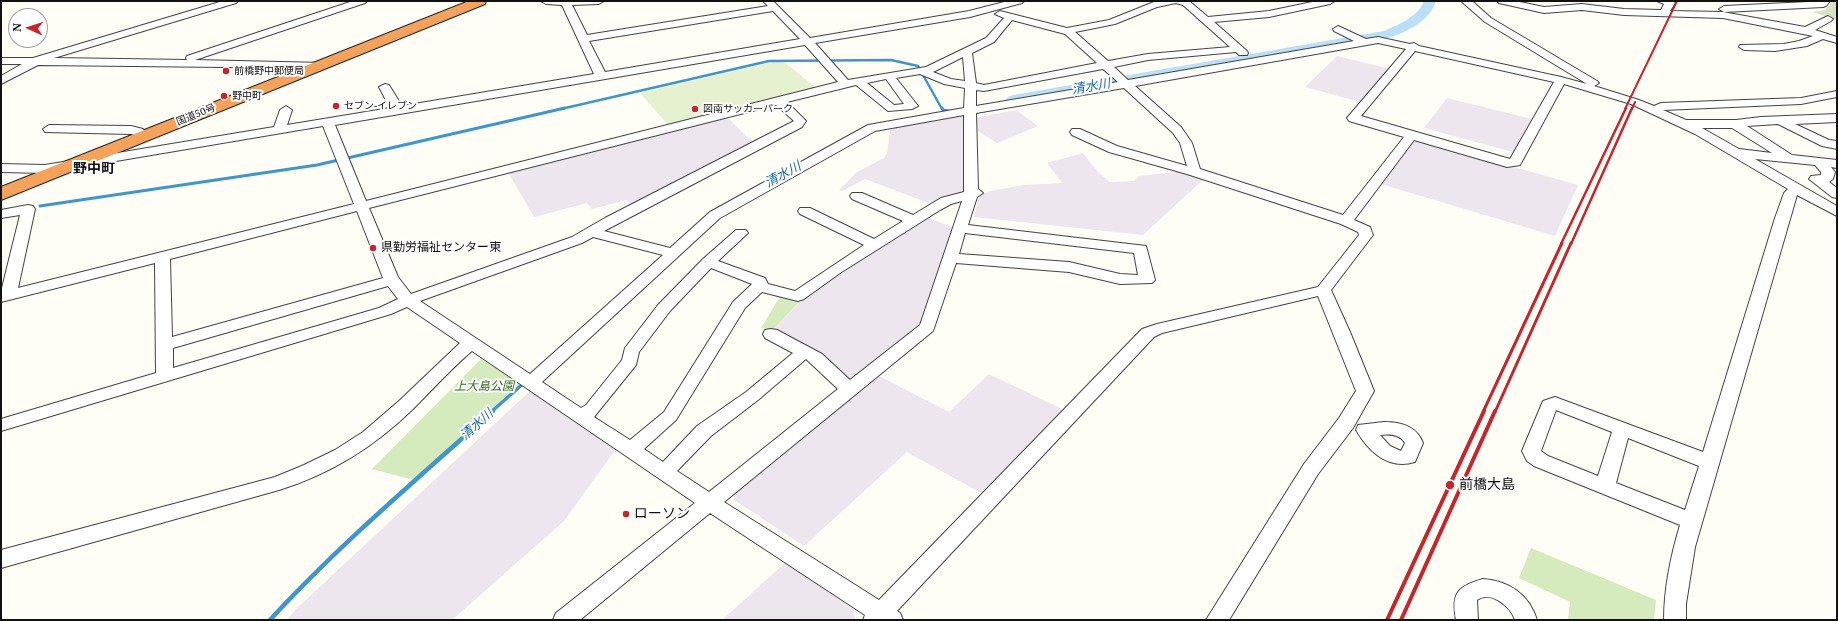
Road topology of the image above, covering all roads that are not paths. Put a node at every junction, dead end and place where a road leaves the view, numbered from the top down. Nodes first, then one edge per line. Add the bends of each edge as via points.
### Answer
1 (233, 1) edge
2 (362, 1) edge
3 (467, 1) edge
4 (480, 1) edge
5 (546, 1) edge
6 (599, 1) edge
7 (979, 1) edge
8 (1019, 1) edge
9 (1173, 1) edge
10 (1180, 1) edge
11 (1325, 1) edge
12 (1466, 1) edge
13 (1502, 1) edge
14 (1662, 1) edge
15 (1825, 1) edge
16 (566, 4) junction
17 (772, 5) edge
18 (988, 10) junction
19 (1664, 13) junction
20 (1712, 14) junction
21 (1010, 17) junction
22 (1828, 19) dead end
23 (1206, 20) junction
24 (1338, 29) dead end
25 (1806, 30) junction
26 (1068, 31) junction
27 (1822, 35) junction
28 (582, 39) junction
29 (1361, 40) junction
30 (1837, 40) edge
31 (808, 42) junction
32 (1414, 46) junction
33 (1744, 47) dead end
34 (1238, 49) junction
35 (966, 53) junction
36 (1253, 59) junction
37 (1, 61) edge
38 (35, 62) junction
39 (180, 62) junction
40 (315, 65) junction
41 (1107, 65) junction
42 (924, 72) junction
43 (601, 76) junction
44 (889, 76) junction
45 (1560, 80) junction
46 (1, 81) edge
47 (858, 81) junction
48 (1125, 82) junction
49 (844, 84) junction
50 (970, 86) junction
51 (385, 87) dead end
52 (1604, 91) junction
53 (1837, 94) edge
54 (1814, 100) junction
55 (779, 101) junction
56 (1704, 106) junction
57 (971, 108) junction
58 (396, 109) junction
59 (286, 110) dead end
60 (1655, 110) junction
61 (1837, 110) edge
62 (1837, 118) edge
63 (330, 120) junction
64 (1778, 121) junction
65 (1685, 124) junction
66 (1735, 124) junction
67 (280, 128) junction
68 (49, 129) dead end
69 (1076, 132) dead end
70 (143, 134) junction
71 (1411, 136) junction
72 (1831, 144) edge
73 (161, 148) junction
74 (1735, 152) junction
75 (1788, 158) junction
76 (1827, 162) edge
77 (78, 163) junction
78 (1, 168) edge
79 (46, 169) junction
80 (1192, 171) junction
81 (1, 187) edge
82 (1797, 190) junction
83 (1, 194) edge
84 (974, 194) junction
85 (1837, 194) edge
86 (857, 196) dead end
87 (361, 206) junction
88 (805, 211) dead end
89 (1837, 212) edge
90 (1, 214) edge
91 (913, 220) junction
92 (1346, 221) junction
93 (961, 228) junction
94 (592, 232) junction
95 (741, 233) dead end
96 (875, 244) junction
97 (673, 253) junction
98 (162, 256) junction
99 (951, 258) junction
100 (708, 262) junction
101 (392, 280) junction
102 (759, 286) junction
103 (1323, 290) junction
104 (5, 296) edge
105 (410, 301) junction
106 (771, 334) dead end
107 (472, 343) junction
108 (164, 345) junction
109 (804, 351) junction
110 (165, 376) junction
111 (531, 383) junction
112 (850, 390) junction
113 (582, 417) junction
114 (1346, 423) junction
115 (1, 425) edge
116 (1622, 428) junction
117 (1365, 430) dead end
118 (631, 450) junction
119 (1709, 462) junction
120 (664, 473) junction
121 (1605, 486) junction
122 (710, 503) junction
123 (1692, 521) junction
124 (1, 559) edge
125 (882, 618) edge
126 (564, 620) edge
127 (1217, 620) edge
128 (1467, 620) edge
129 (1526, 620) edge
130 (1675, 620) edge

1 - 38 street
2 - 39 street
3 - 40 highway, 国道50号
4 - 40 highway, 国道50号
5 - 16 street
6 - 16 street
7 - 18 street
8 - 18 street
9 - 26 street via 1154,5 1112,22
10 - 23 street
11 - 23 street via 1269,14
12 - 52 street via 1488,20
13 - 19 street via 1544,10 1582,7
14 - 19 street via 1670,3
15 - 20 street via 1823,4 1718,9
16 - 28 street
17 - 28 street
17 - 31 street
18 - 21 street
18 - 31 street
19 - 20 street via 1688,9
20 - 25 street
21 - 26 street
21 - 35 street via 990,40
22 - 25 street
23 - 34 street
24 - 29 street
25 - 27 street
26 - 41 street
27 - 30 street
27 - 33 street via 1809,43 1793,46
28 - 43 street
29 - 32 street via 1380,39
29 - 36 street
31 - 43 street
31 - 49 street
32 - 45 street
32 - 71 street via 1352,118
34 - 36 street
34 - 41 street via 1159,55
35 - 42 street
35 - 50 street via 970,68
36 - 48 street
37 - 38 street
38 - 39 street
38 - 46 street
39 - 40 street
40 - 70 highway, 国道50号
41 - 48 street
41 - 50 street via 990,87
42 - 44 street
42 - 50 street via 942,80
43 - 58 street
44 - 47 street
44 - 47 street via 912,106 892,109
45 - 52 street
45 - 71 street via 1515,162 1507,163
47 - 49 street
48 - 57 street
48 - 80 street via 1172,124 1184,139 1194,168
49 - 55 street
50 - 57 street
51 - 58 street
52 - 60 street
53 - 54 street
54 - 56 street
54 - 61 street
55 - 87 street
55 - 94 street via 800,121 798,124
56 - 60 street via 1661,107
56 - 66 street
57 - 84 street
57 - 97 street via 872,128 715,215
58 - 63 street
59 - 67 street
60 - 65 street
62 - 64 street
63 - 67 street
63 - 87 street via 329,125
64 - 66 street
64 - 72 street
65 - 66 street
65 - 74 street
66 - 75 street
67 - 73 street
68 - 70 street via 131,130
69 - 80 street via 1113,149
70 - 73 street via 135,143 136,146
70 - 77 highway, 国道50号
70 - 79 highway, 国道50号
71 - 92 street
72 - 76 street
73 - 77 street
74 - 75 street
74 - 82 street
75 - 76 street
76 - 85 street via 1826,179 1816,179
77 - 79 street
77 - 83 highway, 国道50号
78 - 79 street
79 - 81 highway, 国道50号
80 - 92 street
82 - 89 street
82 - 119 street via 1791,193 1782,218
84 - 91 street via 946,201
84 - 93 street
86 - 91 street
87 - 98 street
87 - 101 street
88 - 96 street
90 - 104 street via 28,209
91 - 96 street
92 - 103 street via 1365,230 1366,235
93 - 99 street
93 - 99 street via 1141,249 1147,280 1120,279 1069,268
94 - 97 street
94 - 105 street via 577,240
95 - 100 street
96 - 102 street via 798,296
97 - 111 street
98 - 104 street
98 - 108 street
99 - 112 street via 927,327
100 - 102 street via 755,279 761,283
100 - 113 street via 664,308 631,352 630,361 592,409
101 - 105 street
101 - 108 street
102 - 118 street via 739,305 670,416
103 - 114 street via 1365,391
103 - 125 street via 1148,333 1072,411
105 - 107 street
105 - 110 street via 385,311
106 - 109 street
107 - 111 street
107 - 124 street via 379,430 340,456 309,472 272,485
108 - 110 street
109 - 112 street via 816,358
109 - 120 street via 757,393 704,431
110 - 115 street
111 - 113 street
112 - 122 street
113 - 118 street
114 - 117 street
114 - 127 street via 1311,469
116 - 119 street
116 - 121 street
116 - 121 street via 1552,403 1531,451 1541,461
118 - 120 street
119 - 123 street
120 - 122 street
121 - 123 street
122 - 125 street
122 - 126 street
123 - 130 street via 1684,547
128 - 129 street via 1466,596 1482,588 1512,598 1523,609

